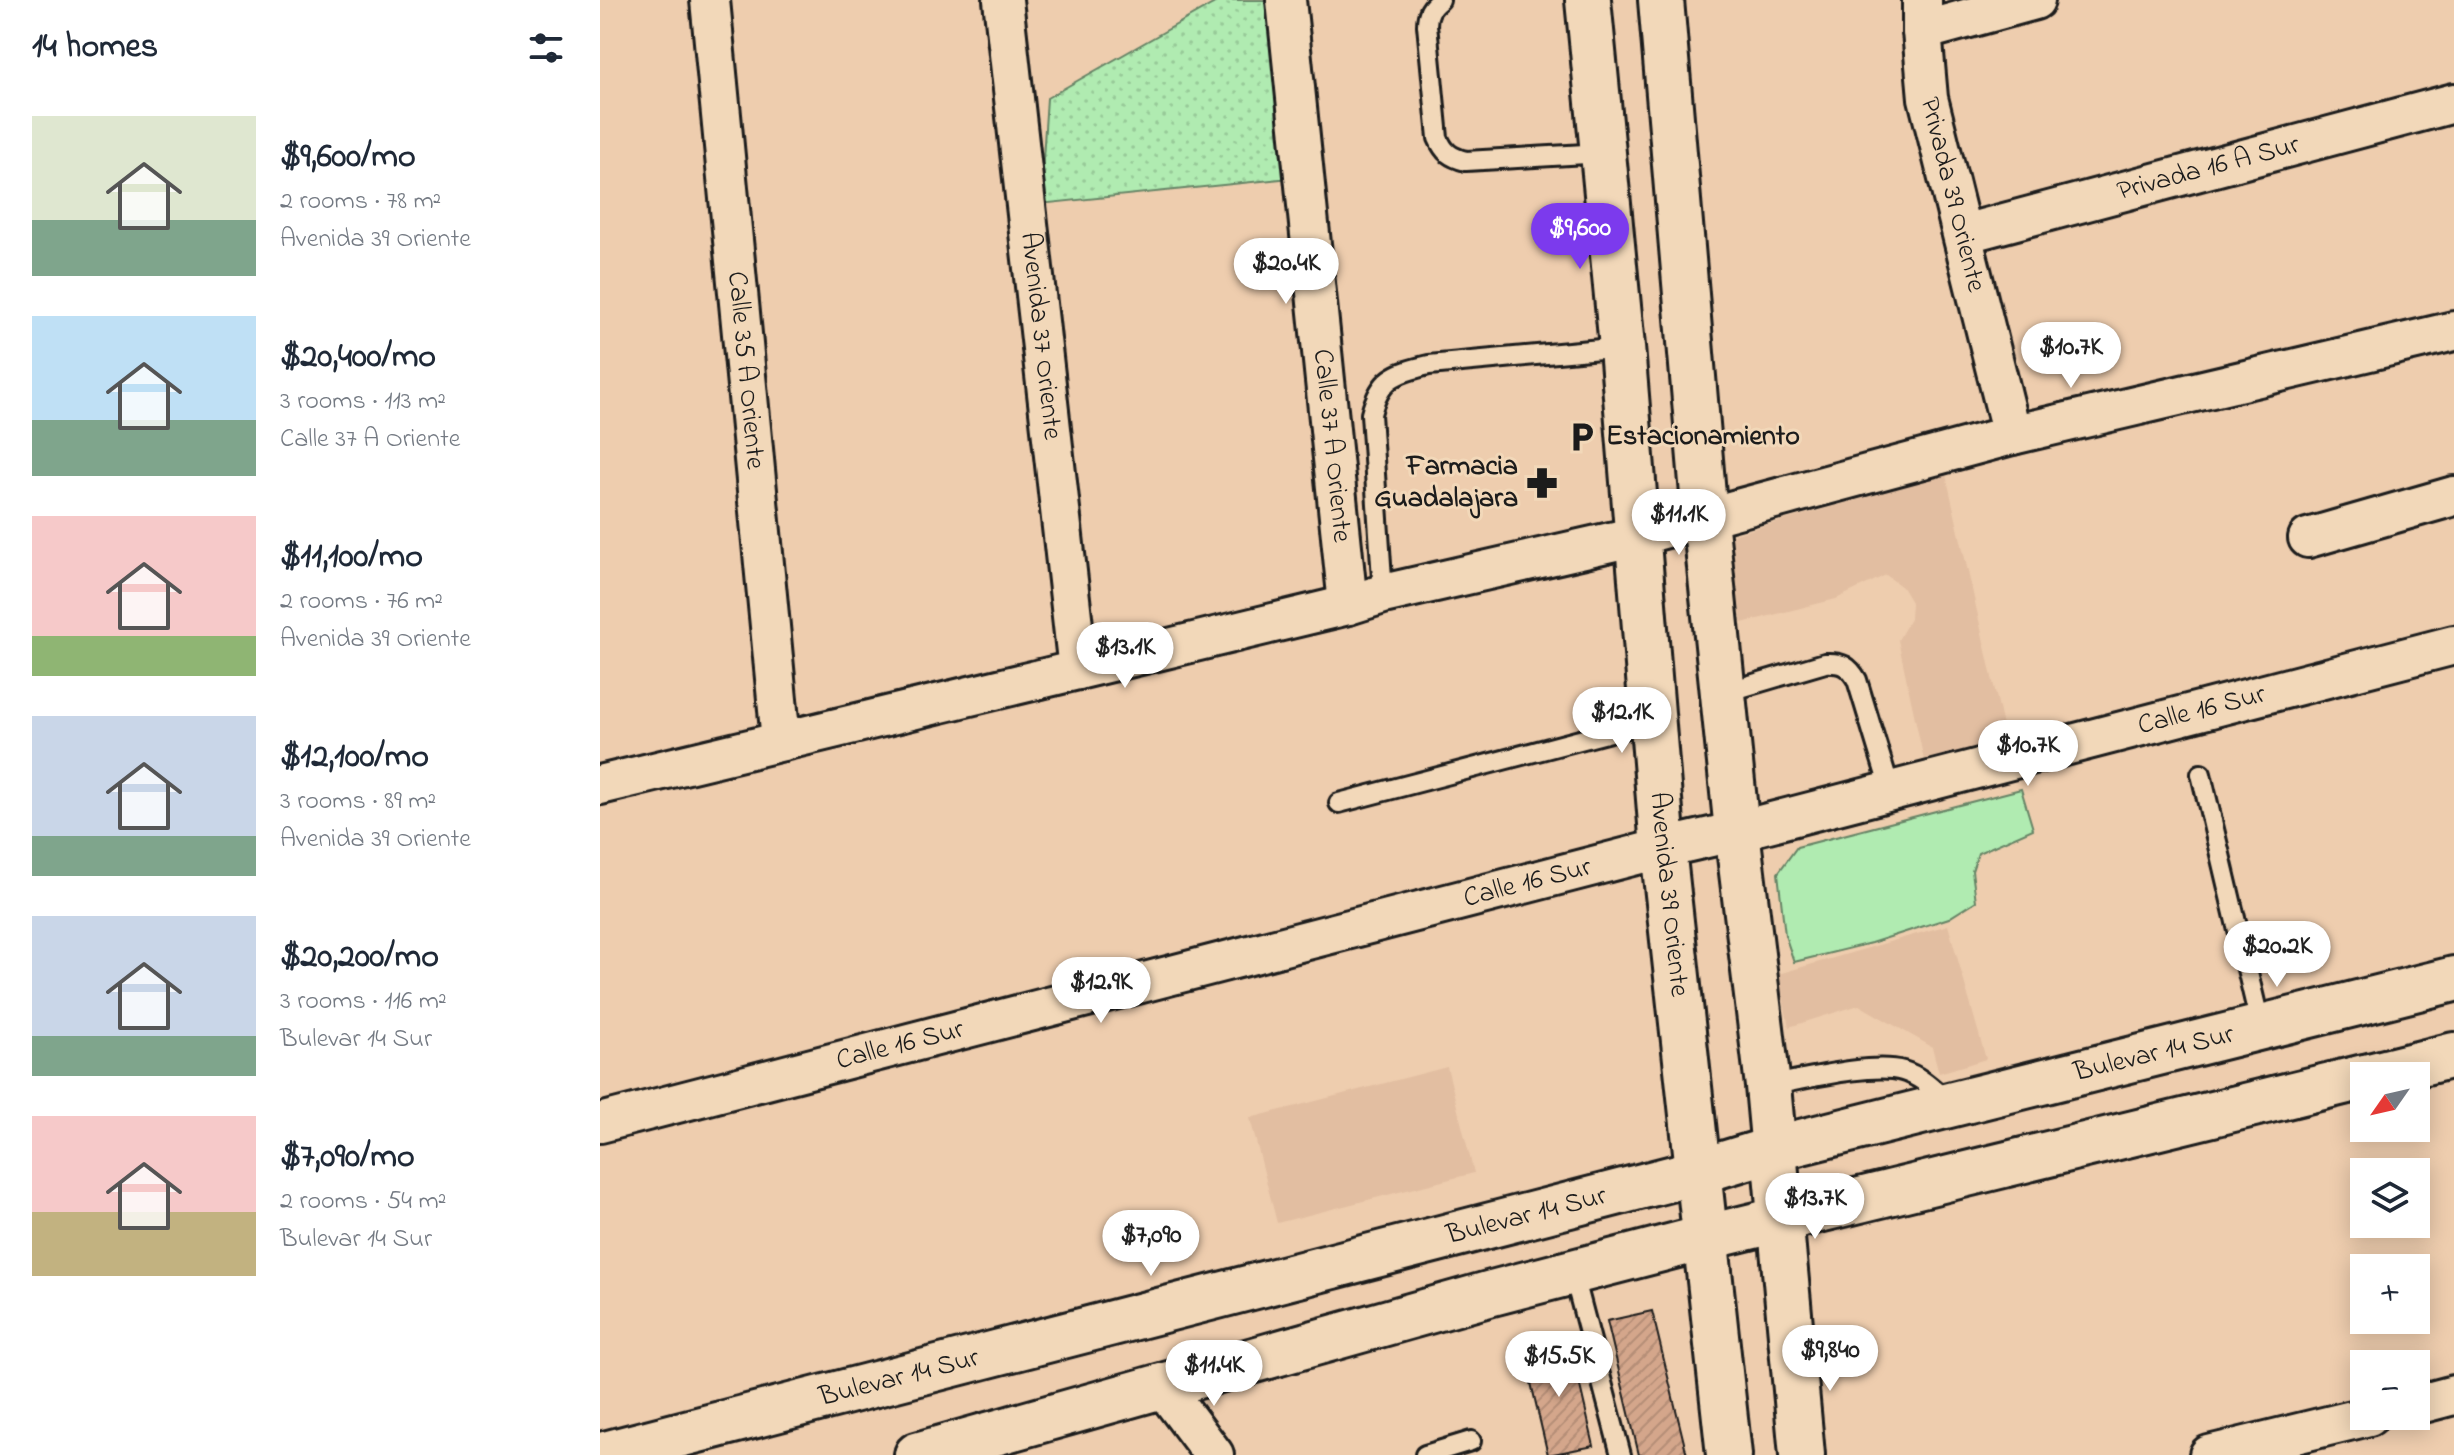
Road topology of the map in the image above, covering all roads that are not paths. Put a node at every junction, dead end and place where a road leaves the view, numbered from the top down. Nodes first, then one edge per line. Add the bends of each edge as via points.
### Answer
1 (710, 0) edge
2 (1003, 0) edge
3 (1286, 0) edge
4 (1440, 0) edge
5 (1588, 0) edge
6 (1661, 0) edge
7 (2035, 0) edge
8 (1922, 16) edge
9 (2454, 103) edge
10 (1603, 153) junction
11 (1963, 234) junction
12 (2454, 331) edge
13 (1622, 347) junction
14 (2012, 435) junction
15 (2454, 496) edge
16 (1705, 518) junction
17 (1637, 536) junction
18 (2308, 538) dead end
19 (1383, 594) junction
20 (1348, 605) junction
21 (2454, 645) edge
22 (1078, 670) junction
23 (1723, 693) junction
24 (1654, 723) junction
25 (781, 741) junction
26 (2201, 774) dead end
27 (600, 785) edge
28 (1891, 792) junction
29 (1339, 803) dead end
30 (1737, 831) junction
31 (1663, 848) junction
32 (2454, 979) edge
33 (2261, 1028) junction
34 (2454, 1055) edge
35 (2426, 1062) edge
36 (2350, 1081) edge
37 (1768, 1086) junction
38 (1951, 1105) junction
39 (600, 1123) edge
40 (1773, 1149) junction
41 (1697, 1172) junction
42 (1778, 1219) junction
43 (1704, 1238) junction
44 (1573, 1272) junction
45 (1163, 1387) junction
46 (2454, 1395) edge
47 (2430, 1401) edge
48 (2350, 1421) edge
49 (1471, 1441) dead end
50 (601, 1455) edge
51 (917, 1455) edge
52 (1214, 1455) edge
53 (1425, 1455) edge
54 (1621, 1455) edge
55 (1729, 1455) edge
56 (1802, 1455) edge
57 (2209, 1455) edge

1 - 25 street, Calle 35 A Oriente
2 - 22 street, Avenida 37 Oriente
3 - 20 street, Calle 37 A Oriente
4 - 10 lane via 1427,15 1427,25 1443,150 1466,161
5 - 10 main road, Avenida 39 Oriente
6 - 16 main road
7 - 8 street
8 - 11 street, Privada 39 Oriente via 1928,98
9 - 11 street, Privada 16 A Sur
10 - 13 main road, Avenida 39 Oriente
11 - 14 street, Privada 39 Oriente
12 - 14 street
13 - 17 main road, Avenida 39 Oriente
13 - 19 lane via 1429,365 1390,378 1376,394 1371,414
14 - 16 street
15 - 18 street
16 - 17 street
16 - 23 main road
17 - 19 street
17 - 24 main road, Avenida 39 Oriente
19 - 20 street
20 - 22 street
21 - 28 street, Calle 16 Sur
22 - 25 street
23 - 28 lane via 1825,663 1838,662 1850,669
23 - 30 main road
24 - 29 lane
24 - 31 main road, Avenida 39 Oriente
25 - 27 street
26 - 33 lane
28 - 30 street, Calle 16 Sur
30 - 31 street, Calle 16 Sur
30 - 37 main road
31 - 39 street, Calle 16 Sur
31 - 41 main road, Avenida 39 Oriente
32 - 33 main road, Bulevar 14 Sur
33 - 38 main road, Bulevar 14 Sur
34 - 35 main road
36 - 42 main road
37 - 38 lane via 1879,1067 1924,1081
37 - 40 main road
38 - 40 main road, Bulevar 14 Sur
40 - 41 main road, Bulevar 14 Sur
40 - 42 main road
41 - 43 main road, Avenida 39 Oriente
41 - 50 main road, Bulevar 14 Sur
42 - 43 main road
42 - 56 main road
43 - 44 main road
43 - 55 main road, Avenida 39 Oriente
44 - 45 main road
44 - 54 lane
45 - 51 main road
45 - 52 street
46 - 47 street
48 - 57 street
49 - 53 lane

